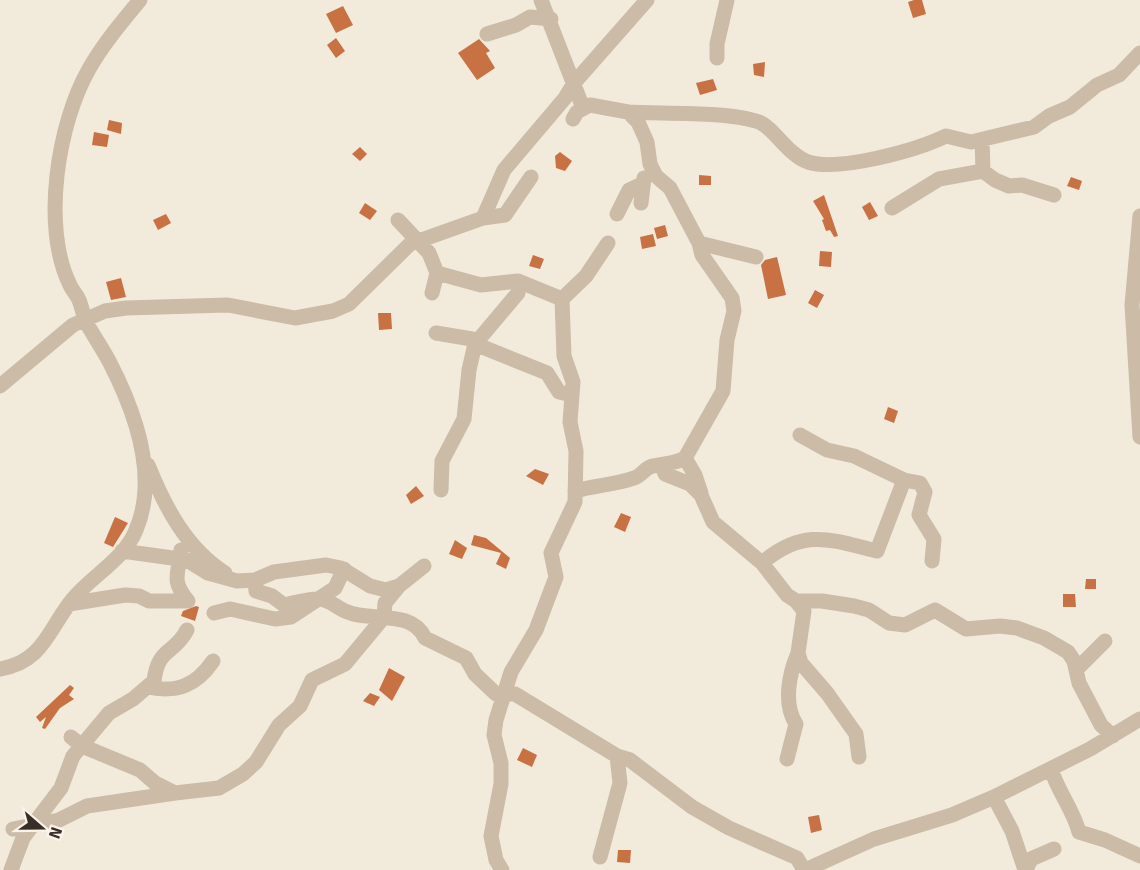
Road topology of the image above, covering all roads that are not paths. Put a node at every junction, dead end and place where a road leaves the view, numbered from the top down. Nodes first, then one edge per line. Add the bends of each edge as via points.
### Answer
1 (140, 0) edge
2 (541, 0) edge
3 (647, 0) edge
4 (727, 0) edge
5 (550, 19) junction
6 (488, 34) dead end
7 (1140, 53) edge
8 (717, 58) dead end
9 (574, 83) junction
10 (628, 112) junction
11 (982, 140) junction
12 (650, 164) junction
13 (982, 171) junction
14 (531, 177) dead end
15 (642, 184) junction
16 (1054, 195) dead end
17 (641, 202) dead end
18 (892, 208) dead end
19 (485, 213) junction
20 (616, 214) dead end
21 (1140, 216) edge
22 (398, 220) dead end
23 (420, 242) junction
24 (608, 243) dead end
25 (699, 243) junction
26 (756, 256) dead end
27 (437, 273) junction
28 (432, 293) dead end
29 (518, 293) dead end
30 (562, 299) junction
31 (85, 320) junction
32 (436, 333) dead end
33 (476, 342) junction
34 (0, 387) edge
35 (572, 395) junction
36 (800, 435) dead end
37 (1140, 437) edge
38 (145, 457) junction
39 (685, 458) junction
40 (662, 465) junction
41 (904, 480) junction
42 (441, 490) dead end
43 (575, 491) junction
44 (701, 495) junction
45 (182, 532) junction
46 (122, 551) junction
47 (180, 559) junction
48 (932, 561) dead end
49 (762, 563) junction
50 (424, 566) dead end
51 (344, 570) junction
52 (255, 580) junction
53 (237, 581) junction
54 (399, 586) junction
55 (319, 599) junction
56 (796, 601) junction
57 (69, 604) junction
58 (214, 613) dead end
59 (384, 617) junction
60 (187, 630) dead end
61 (1105, 641) dead end
62 (798, 653) junction
63 (213, 661) dead end
64 (0, 669) edge
65 (1076, 670) junction
66 (147, 687) junction
67 (505, 694) junction
68 (1140, 719) edge
69 (1113, 736) junction
70 (76, 741) junction
71 (617, 756) junction
72 (859, 757) dead end
73 (787, 759) dead end
74 (1051, 769) junction
75 (175, 793) junction
76 (994, 797) junction
77 (31, 825) junction
78 (13, 829) dead end
79 (1053, 849) dead end
80 (1140, 856) edge
81 (600, 857) dead end
82 (11, 870) edge
83 (502, 870) edge
84 (805, 870) edge
85 (1025, 870) edge

1 - 31 street via 88,70 62,144 57,191 59,245 69,285 79,298
2 - 5 street
3 - 9 street
4 - 8 street
5 - 6 street via 530,17
5 - 9 street
7 - 11 street via 1119,75 1034,127
9 - 10 street via 578,114 590,105
9 - 19 street via 504,170
10 - 11 street via 762,123 785,148 809,162 843,163 881,156 925,146 946,136 971,142
10 - 12 street via 638,122 647,142
11 - 13 street
12 - 15 street
12 - 25 street via 656,177 670,188
13 - 16 street via 1009,186 1022,185
13 - 18 street via 939,179
14 - 19 street via 513,204
15 - 17 street
15 - 20 street via 629,190
19 - 23 street
21 - 37 street via 1132,305
22 - 23 street
23 - 27 street
23 - 31 street via 410,244 392,259 349,304 315,315 282,317 213,305 126,308 105,311
24 - 30 street via 586,276
25 - 26 street
25 - 39 street via 702,255 732,298 734,311 723,391
27 - 28 street
27 - 30 street via 481,285 518,281
29 - 33 street
30 - 35 street via 564,356 573,382
31 - 34 street
31 - 38 street via 110,362
32 - 33 street
33 - 35 street via 548,373 559,392
33 - 42 street via 464,419 442,461
35 - 43 street
36 - 41 street via 827,450 854,456
38 - 45 street
38 - 46 street via 140,518
39 - 40 street
39 - 44 street
40 - 43 street via 646,468 639,476 613,485
40 - 44 street via 665,474 690,484
41 - 48 street via 920,483 925,492 919,515 934,539
41 - 49 street via 877,551 837,541 796,540
43 - 67 street via 574,502 551,553 556,577 536,630 511,672
44 - 49 street via 713,522
45 - 47 street
45 - 53 street via 192,547
46 - 47 street
46 - 57 street
47 - 53 street
47 - 57 street via 178,589 188,601 149,601 125,595
49 - 56 street
50 - 54 street
51 - 52 street via 326,565 307,566
51 - 54 street via 370,586 386,590
51 - 55 street via 335,588
52 - 53 street
52 - 55 street via 256,591 284,605
54 - 59 street via 385,603
55 - 58 street via 291,617 275,619 230,609
55 - 59 street via 346,611
56 - 62 street via 804,611
56 - 65 street via 854,606 889,623 905,625 935,610 966,629 1017,628 1068,652
57 - 64 street via 35,654
59 - 67 street via 398,617 425,638 466,658 486,686 496,694
59 - 75 street via 345,664 312,680 300,705 279,725 256,762 243,774 219,788
60 - 66 street via 181,642 162,654 154,681
61 - 65 street
62 - 72 street via 801,663 856,734
62 - 73 street via 789,673 789,698 796,724
63 - 66 street via 201,678 190,684 159,690
65 - 69 street via 1101,725
66 - 70 street
67 - 71 street via 515,694
67 - 83 street via 494,735 501,784 491,836
68 - 69 street
69 - 74 street
70 - 75 street via 140,770
70 - 77 street via 61,788
71 - 81 street via 620,783
71 - 84 street via 630,760 692,807 729,828 797,858
74 - 76 street
74 - 80 street via 1073,811 1079,832
75 - 77 street via 87,806 59,820
76 - 84 street via 874,840
76 - 85 street via 1012,831
77 - 78 street
77 - 82 street
79 - 85 street via 1031,859

